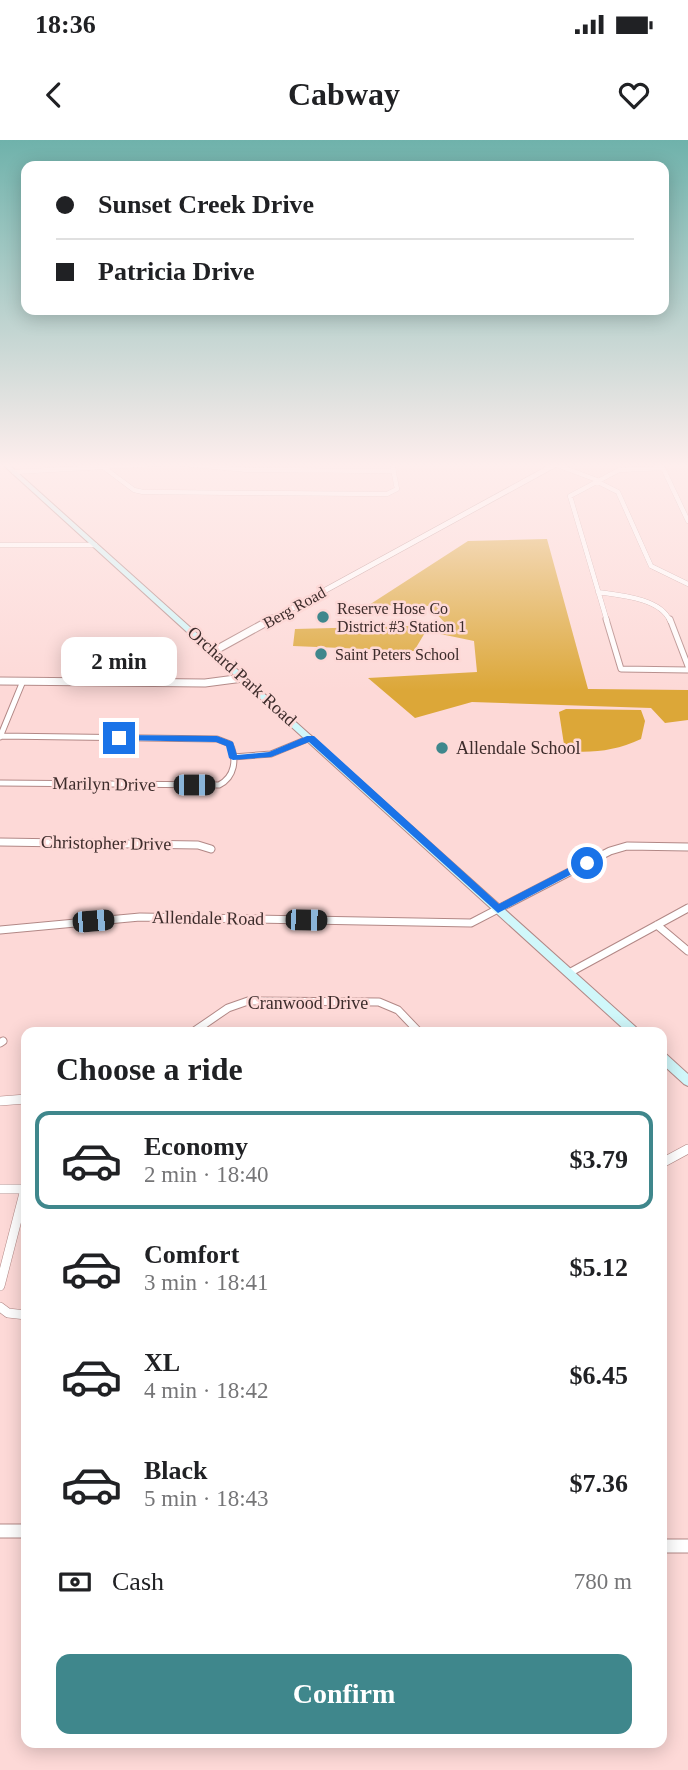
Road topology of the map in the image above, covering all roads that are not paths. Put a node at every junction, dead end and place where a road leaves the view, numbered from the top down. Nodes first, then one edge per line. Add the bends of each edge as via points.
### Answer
1 (87, 539) edge
2 (419, 539) edge
3 (581, 539) edge
4 (639, 539) edge
5 (0, 545) edge
6 (94, 545) junction
7 (688, 584) edge
8 (598, 592) junction
9 (214, 651) junction
10 (688, 668) edge
11 (243, 678) junction
12 (0, 681) edge
13 (23, 681) junction
14 (0, 737) edge
15 (310, 738) junction
16 (233, 758) junction
17 (0, 783) edge
18 (0, 842) edge
19 (688, 847) edge
20 (211, 849) dead end
21 (688, 908) edge
22 (498, 909) junction
23 (657, 925) junction
24 (0, 930) edge
25 (688, 951) edge
26 (569, 973) junction
27 (200, 1027) edge
28 (414, 1027) edge
29 (628, 1027) edge
30 (667, 1062) edge
31 (688, 1081) edge
32 (21, 1099) edge
33 (0, 1101) edge
34 (688, 1149) edge
35 (667, 1160) edge
36 (0, 1189) edge
37 (21, 1189) edge
38 (21, 1208) edge
39 (0, 1286) edge
40 (0, 1307) edge
41 (21, 1314) edge
42 (0, 1531) edge
43 (21, 1531) edge
44 (667, 1546) edge
45 (688, 1546) edge

1 - 6 main road, Orchard Park Road
2 - 9 street, Berg Road
3 - 8 street
4 - 7 street via 651,566
5 - 6 street
6 - 9 main road, Orchard Park Road
8 - 10 street via 631,598 668,615
8 - 10 street via 621,669
9 - 11 main road, Orchard Park Road
11 - 13 street via 205,683
11 - 15 main road, Orchard Park Road
12 - 13 street
13 - 14 street
14 - 16 street via 217,739 230,744
15 - 16 street via 271,754
15 - 22 main road, Orchard Park Road
16 - 17 street, Marilyn Drive via 230,780 219,785
18 - 20 street, Christopher Drive via 198,845
19 - 22 street, Allendale Road via 627,846 610,851
21 - 23 street
22 - 24 street, Allendale Road via 471,923 140,917
22 - 26 main road, Orchard Park Road
23 - 25 street
23 - 26 street
26 - 29 main road, Orchard Park Road
27 - 28 street, Cranwood Drive via 248,1001 379,1002 398,1010
30 - 31 main road
32 - 33 street
34 - 35 street
36 - 37 street
38 - 39 street
40 - 41 street
42 - 43 street
44 - 45 street

